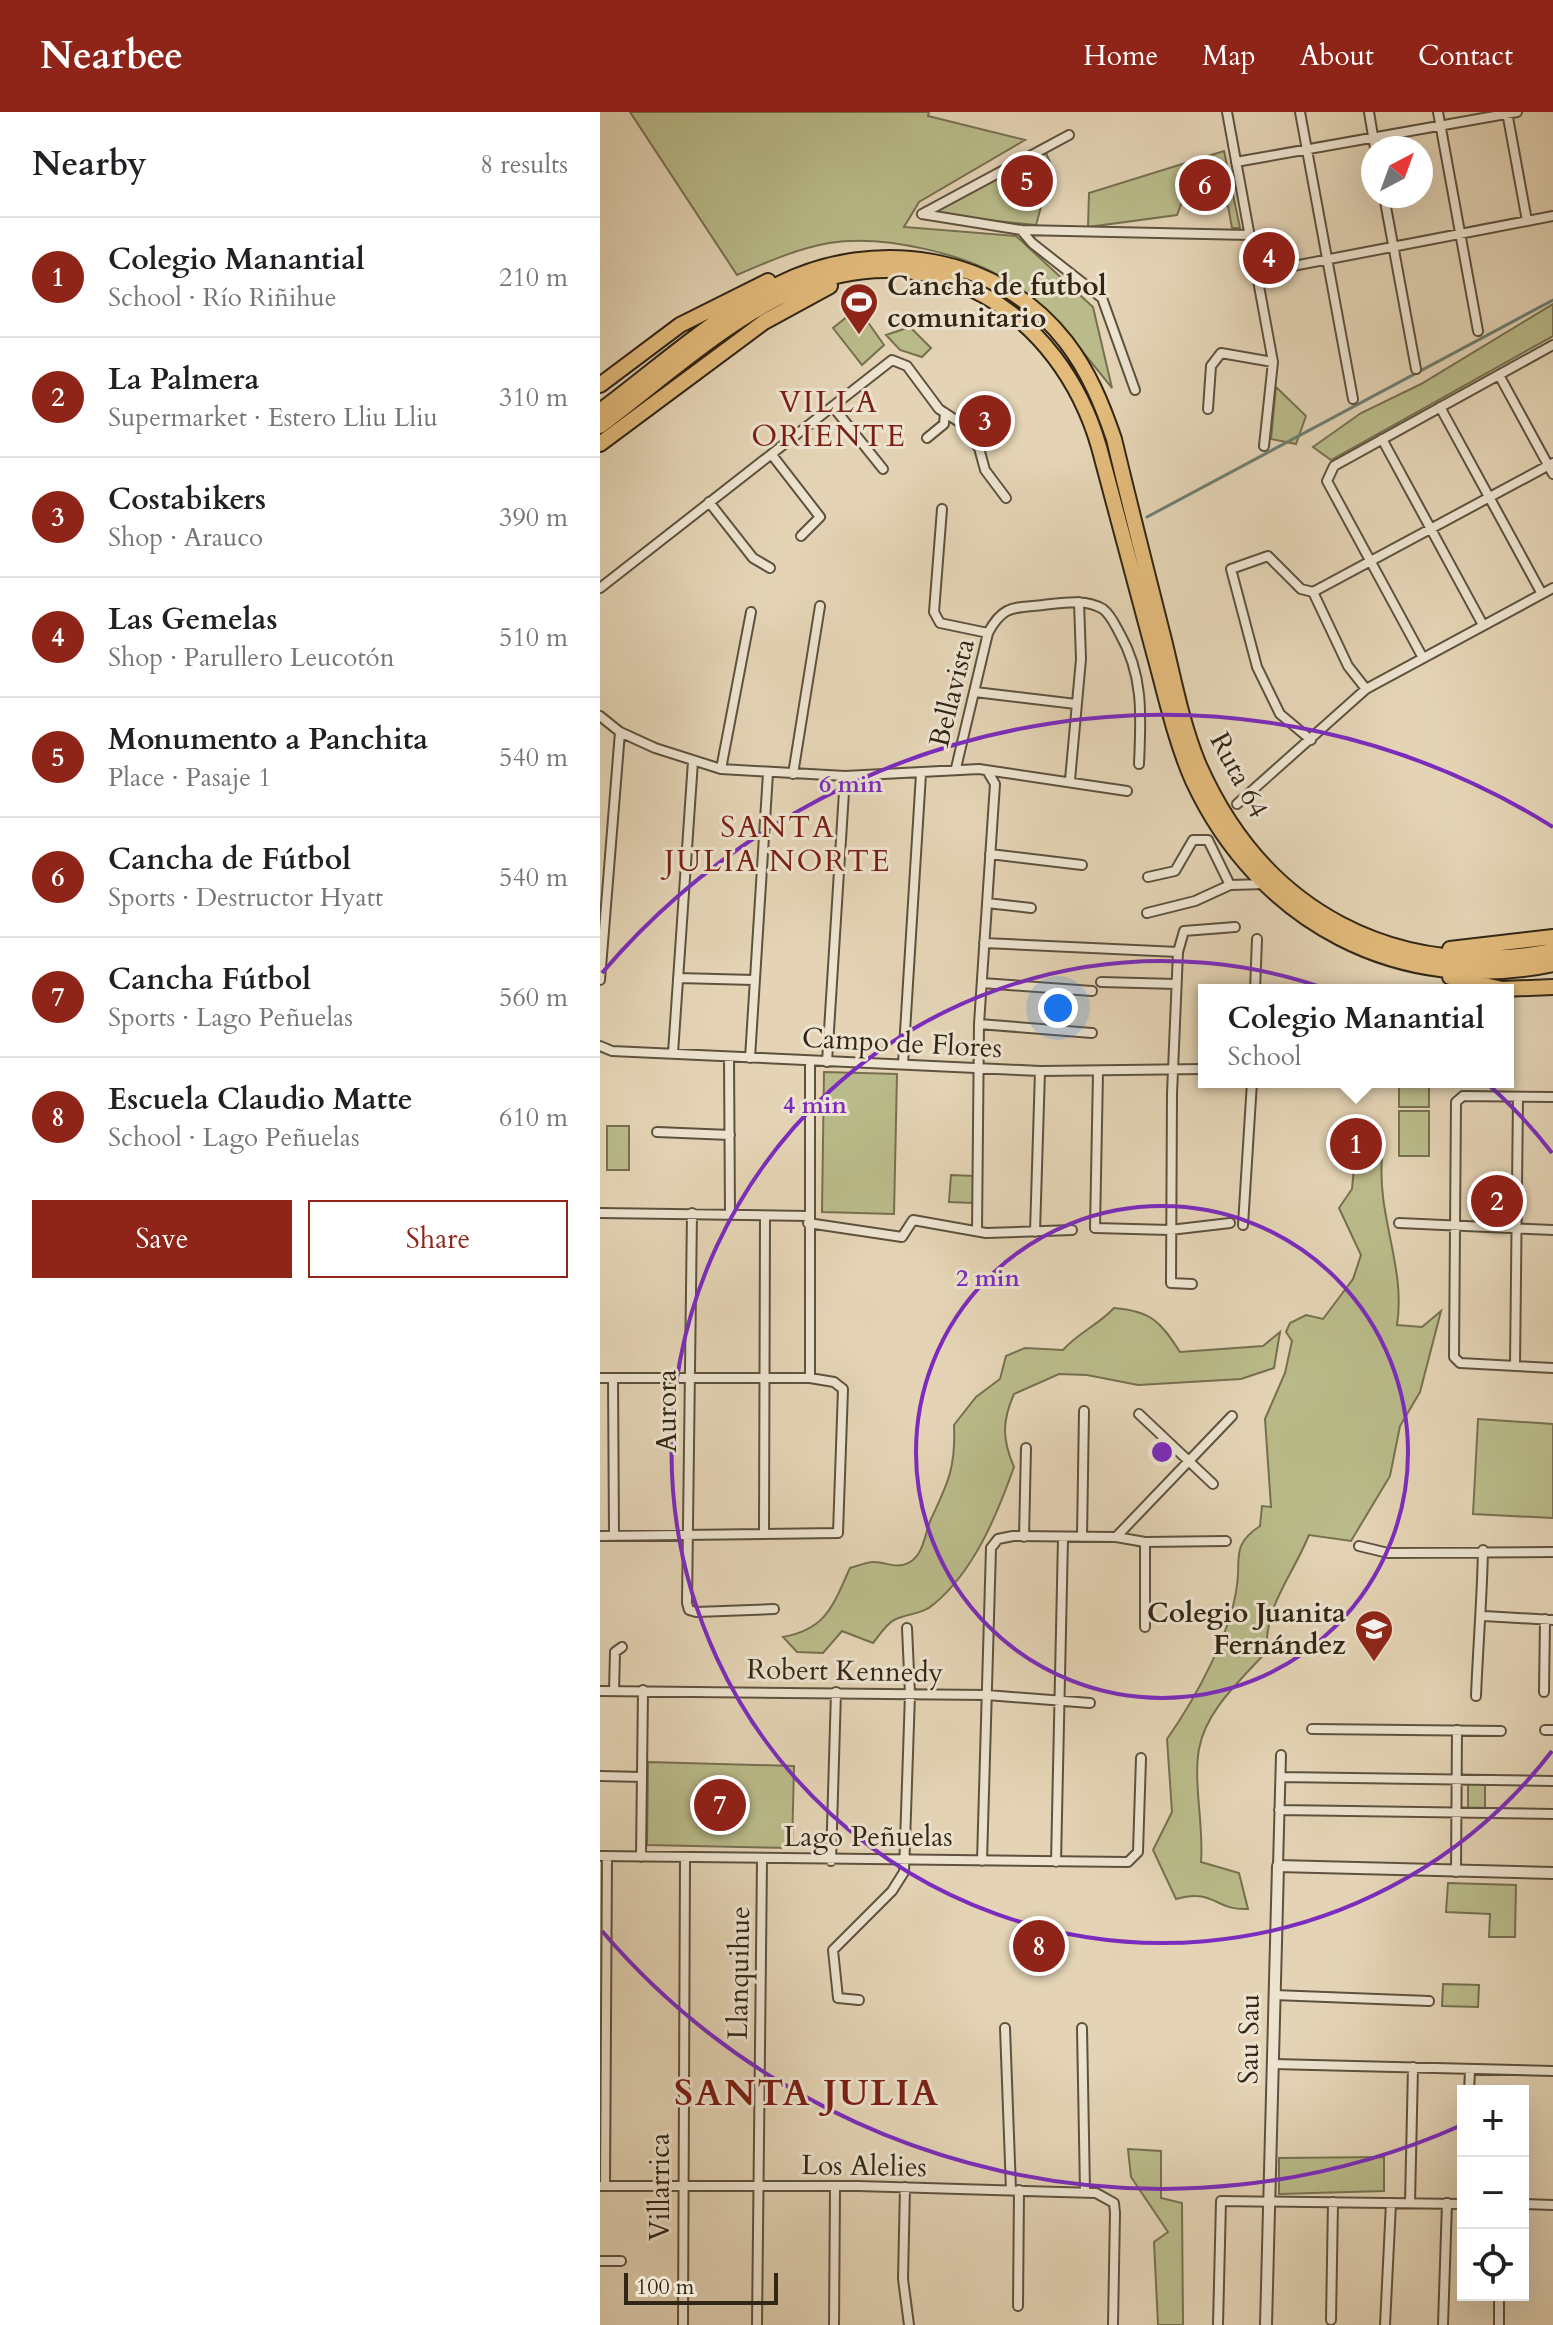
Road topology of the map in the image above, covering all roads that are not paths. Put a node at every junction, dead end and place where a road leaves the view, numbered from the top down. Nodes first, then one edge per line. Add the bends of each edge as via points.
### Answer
1 (1227, 112) edge
2 (1300, 112) edge
3 (1369, 112) edge
4 (1438, 112) edge
5 (1510, 113) edge
6 (1441, 126) junction
7 (1069, 135) dead end
8 (1373, 136) edge
9 (1384, 136) edge
10 (1361, 140) edge
11 (1307, 150) junction
12 (1236, 162) junction
13 (1386, 208) edge
14 (1553, 216) edge
15 (1527, 221) junction
16 (1021, 230) junction
17 (1461, 234) junction
18 (1250, 235) junction
19 (1393, 247) junction
20 (1327, 260) junction
21 (811, 270) junction
22 (867, 271) junction
23 (1257, 273) junction
24 (1478, 331) dead end
25 (1553, 345) edge
26 (1273, 362) junction
27 (1416, 369) dead end
28 (1499, 375) junction
29 (600, 385) edge
30 (1135, 390) dead end
31 (1353, 399) dead end
32 (1440, 407) junction
33 (834, 408) junction
34 (1208, 409) dead end
35 (600, 411) edge
36 (945, 413) junction
37 (600, 426) edge
38 (927, 438) dead end
39 (1382, 439) junction
40 (600, 444) edge
41 (1264, 446) dead end
42 (772, 455) junction
43 (1551, 467) edge
44 (883, 469) dead end
45 (1489, 497) junction
46 (1006, 498) dead end
47 (709, 502) junction
48 (942, 509) dead end
49 (1431, 529) junction
50 (801, 536) dead end
51 (1370, 561) junction
52 (770, 568) dead end
53 (600, 588) edge
54 (1553, 588) edge
55 (1313, 592) junction
56 (1542, 594) junction
57 (1079, 602) junction
58 (820, 606) dead end
59 (751, 612) dead end
60 (1483, 625) junction
61 (988, 633) junction
62 (1423, 658) junction
63 (1366, 689) junction
64 (975, 692) junction
65 (1076, 704) junction
66 (600, 716) edge
67 (620, 732) junction
68 (1311, 740) junction
69 (693, 761) junction
70 (1139, 764) dead end
71 (956, 768) junction
72 (721, 769) junction
73 (988, 772) junction
74 (768, 773) junction
75 (793, 774) junction
76 (921, 774) junction
77 (845, 776) junction
78 (1070, 780) junction
79 (1127, 791) dead end
80 (1237, 804) dead end
81 (990, 854) junction
82 (1082, 865) dead end
83 (1148, 877) dead end
84 (1266, 884) junction
85 (1230, 885) junction
86 (987, 903) junction
87 (1031, 908) dead end
88 (1147, 913) dead end
89 (1235, 927) dead end
90 (1553, 937) edge
91 (1257, 939) dead end
92 (984, 943) junction
93 (1408, 951) junction
94 (1553, 951) edge
95 (1178, 952) junction
96 (1553, 964) edge
97 (1423, 969) junction
98 (678, 978) junction
99 (600, 980) edge
100 (754, 980) junction
101 (1101, 982) dead end
102 (982, 983) junction
103 (1176, 984) junction
104 (1255, 984) edge
105 (1475, 984) edge
106 (1514, 986) edge
107 (1553, 987) edge
108 (1092, 991) dead end
109 (979, 1024) junction
110 (1092, 1033) dead end
111 (600, 1046) edge
112 (673, 1053) junction
113 (729, 1057) junction
114 (750, 1058) junction
115 (810, 1061) junction
116 (827, 1062) junction
117 (903, 1064) junction
118 (978, 1068) junction
119 (1198, 1070) edge
120 (1040, 1071) junction
121 (1173, 1072) junction
122 (1098, 1073) junction
123 (1252, 1088) edge
124 (1553, 1097) edge
125 (1518, 1098) junction
126 (657, 1132) dead end
127 (730, 1135) junction
128 (600, 1213) edge
129 (692, 1213) junction
130 (730, 1214) junction
131 (765, 1216) junction
132 (808, 1220) junction
133 (1230, 1223) dead end
134 (1399, 1223) dead end
135 (1243, 1225) dead end
136 (1456, 1227) junction
137 (1517, 1229) junction
138 (1072, 1230) dead end
139 (1170, 1230) junction
140 (1553, 1230) edge
141 (977, 1231) junction
142 (1035, 1232) junction
143 (1192, 1284) dead end
144 (1515, 1366) junction
145 (1553, 1368) edge
146 (689, 1376) junction
147 (600, 1378) edge
148 (613, 1378) junction
149 (765, 1378) junction
150 (810, 1378) junction
151 (1084, 1411) dead end
152 (1139, 1414) dead end
153 (1232, 1416) dead end
154 (1026, 1448) dead end
155 (1189, 1462) junction
156 (1213, 1484) dead end
157 (764, 1533) junction
158 (614, 1535) junction
159 (688, 1535) junction
160 (600, 1536) edge
161 (1024, 1537) junction
162 (1082, 1537) junction
163 (1116, 1537) junction
164 (1063, 1538) junction
165 (1226, 1541) dead end
166 (1145, 1542) junction
167 (1359, 1546) dead end
168 (1483, 1550) junction
169 (1553, 1552) edge
170 (774, 1609) dead end
171 (1484, 1616) junction
172 (1549, 1620) edge
173 (1145, 1627) dead end
174 (907, 1628) dead end
175 (622, 1647) dead end
176 (643, 1690) junction
177 (600, 1691) edge
178 (614, 1691) junction
179 (836, 1692) junction
180 (1544, 1692) dead end
181 (910, 1694) junction
182 (987, 1695) junction
183 (1476, 1696) dead end
184 (1062, 1699) junction
185 (1090, 1703) dead end
186 (1312, 1729) dead end
187 (1457, 1730) junction
188 (1501, 1731) dead end
189 (1281, 1755) dead end
190 (1141, 1758) dead end
191 (600, 1776) edge
192 (642, 1777) junction
193 (1281, 1777) junction
194 (1456, 1779) junction
195 (1553, 1781) edge
196 (1279, 1810) junction
197 (1457, 1812) junction
198 (1553, 1814) edge
199 (604, 1856) edge
200 (641, 1857) junction
201 (685, 1858) junction
202 (762, 1861) junction
203 (831, 1861) junction
204 (906, 1861) junction
205 (982, 1861) junction
206 (1056, 1862) junction
207 (1278, 1866) junction
208 (1456, 1872) junction
209 (1553, 1873) edge
210 (1274, 1995) junction
211 (859, 2000) dead end
212 (1429, 2001) dead end
213 (1005, 2028) dead end
214 (1082, 2028) dead end
215 (1273, 2064) junction
216 (1413, 2067) junction
217 (1470, 2071) junction
218 (1553, 2071) edge
219 (1469, 2085) edge
220 (602, 2186) edge
221 (682, 2186) junction
222 (759, 2186) junction
223 (905, 2187) junction
224 (835, 2188) junction
225 (1015, 2190) junction
226 (1085, 2191) junction
227 (1269, 2201) junction
228 (1333, 2202) junction
229 (1391, 2203) junction
230 (1410, 2203) junction
231 (1447, 2203) junction
232 (1457, 2204) edge
233 (1529, 2204) edge
234 (1553, 2205) edge
235 (600, 2261) edge
236 (621, 2261) dead end
237 (1499, 2301) edge
238 (1018, 2306) dead end
239 (1331, 2320) dead end
240 (683, 2325) edge
241 (757, 2325) edge
242 (834, 2325) edge
243 (909, 2325) edge
244 (1113, 2325) edge
245 (1218, 2325) edge
246 (1266, 2325) edge
247 (1385, 2325) edge
248 (1443, 2325) edge
249 (1499, 2325) edge

1 - 12 street
2 - 11 street
3 - 8 street
4 - 6 street
5 - 6 street
5 - 15 street
6 - 9 street
6 - 17 street
7 - 16 street via 922,214
10 - 11 street
11 - 12 street
11 - 20 street
12 - 18 street
13 - 19 street
14 - 15 street
15 - 17 street
16 - 18 street
16 - 30 street via 1102,298
17 - 19 street
17 - 24 street
18 - 23 street
19 - 20 street
19 - 27 street
20 - 23 street
20 - 31 street
21 - 29 highway via 756,285 680,325
21 - 35 highway via 745,304
21 - 93 highway, Ruta 64 via 855,260 905,258 945,264 1018,297 1053,327 1099,397 1114,439 1189,739 1217,800 1254,854 1299,898 1351,933
22 - 37 highway via 822,280 772,302
22 - 40 highway via 781,310
22 - 84 highway, Ruta 64 via 915,273 964,285 998,302 1035,332 1062,364 1082,400 1185,761 1225,836
23 - 26 street
25 - 28 street
26 - 34 street via 1221,353 1211,366
26 - 41 street
28 - 32 street
28 - 43 street
32 - 39 street
32 - 45 street
33 - 36 street via 897,360
33 - 42 street
33 - 44 street
36 - 38 street via 944,424
36 - 46 street via 975,442 985,470
39 - 49 street
39 - 51 street via 1334,466 1327,481
42 - 47 street
42 - 50 street via 817,512 819,521
43 - 45 street
45 - 49 street
45 - 56 street
47 - 52 street via 753,558
47 - 53 street
48 - 61 street via 934,612 940,623
49 - 51 street
49 - 60 street
51 - 55 street
51 - 62 street
54 - 56 street
55 - 63 street via 1348,666
55 - 68 street via 1301,589 1268,556 1231,569 1257,667 1280,714
56 - 60 street
57 - 61 street, Bellavista via 1011,608 999,613
57 - 65 street
57 - 70 street via 1101,607 1130,651 1140,682
58 - 75 street
59 - 72 street
60 - 62 street
61 - 64 street, Bellavista
62 - 63 street
63 - 68 street
64 - 65 street
64 - 71 street, Bellavista
65 - 78 street
66 - 67 street
67 - 69 street
67 - 99 street
68 - 80 street
69 - 72 street
69 - 98 street
71 - 73 street
71 - 76 street
72 - 74 street
73 - 78 street
73 - 81 street via 995,784
74 - 75 street
74 - 100 street
75 - 77 street
76 - 77 street
76 - 117 street
77 - 116 street
78 - 79 street
81 - 82 street
81 - 86 street
83 - 85 street via 1175,871 1193,840 1208,840
84 - 85 street
84 - 97 highway, Ruta 64 via 1339,937
85 - 88 street
86 - 87 street
86 - 92 street
89 - 95 street via 1184,931
90 - 93 highway
91 - 104 street
92 - 95 street
92 - 102 street
93 - 94 highway, Ruta 64 via 1485,959
95 - 103 street
96 - 97 highway, Ruta 64 via 1493,972
97 - 105 highway
98 - 100 street
98 - 112 street
100 - 114 street
101 - 103 street
102 - 108 street
102 - 109 street
103 - 121 street
106 - 107 highway
109 - 110 street
109 - 118 street
111 - 112 street, Campo de Flores
112 - 113 street, Campo de Flores
113 - 114 street, Campo de Flores
113 - 127 street
114 - 115 street, Campo de Flores
115 - 116 street, Campo de Flores
115 - 132 street
116 - 117 street, Campo de Flores
117 - 118 street, Campo de Flores
118 - 120 street, Campo de Flores
118 - 141 street
119 - 121 street, Campo de Flores
120 - 122 street, Campo de Flores
120 - 142 street
121 - 122 street, Campo de Flores
121 - 139 street
122 - 139 street via 1095,1228
123 - 135 street
124 - 125 street
125 - 136 street via 1459,1097
125 - 137 street
126 - 127 street
127 - 130 street
128 - 129 street
129 - 130 street
129 - 146 street, Aurora
130 - 131 street
131 - 132 street
131 - 149 street
132 - 141 street via 902,1237 913,1220
132 - 150 street
133 - 139 street
134 - 136 street
136 - 137 street
136 - 144 street via 1456,1362
137 - 140 street
137 - 144 street
138 - 142 street
139 - 143 street via 1171,1283
141 - 142 street
144 - 145 street
146 - 148 street
146 - 149 street
146 - 159 street, Aurora
147 - 148 street
148 - 158 street
149 - 150 street
149 - 157 street
150 - 157 street via 843,1389 841,1528 838,1533
151 - 162 street
152 - 155 street
153 - 155 street
154 - 161 street
155 - 156 street
155 - 163 street
157 - 159 street
158 - 159 street
158 - 160 street
159 - 170 street, Aurora via 689,1610
161 - 164 street
161 - 182 street via 998,1539 991,1548
162 - 163 street
162 - 164 street
163 - 166 street
164 - 184 street
165 - 166 street
166 - 173 street
167 - 168 street via 1388,1553
168 - 169 street
168 - 171 street
171 - 172 street
171 - 183 street
172 - 180 street
174 - 181 street
175 - 178 street via 612,1663
176 - 178 street, Robert Kennedy
176 - 179 street, Robert Kennedy
176 - 192 street
177 - 178 street, Robert Kennedy
179 - 181 street, Robert Kennedy
179 - 203 street
181 - 182 street, Robert Kennedy
181 - 204 street
182 - 184 street, Robert Kennedy
182 - 205 street
184 - 185 street, Robert Kennedy
184 - 206 street
186 - 187 street
187 - 188 street
187 - 194 street
189 - 193 street, Sau Sau
190 - 206 street, Lago Peñuelas via 1135,1859
191 - 192 street
192 - 200 street
193 - 194 street
193 - 196 street, Sau Sau
194 - 195 street
194 - 197 street
196 - 197 street
196 - 207 street, Sau Sau
197 - 198 street
197 - 208 street
199 - 200 street, Lago Peñuelas
199 - 220 street
200 - 201 street, Lago Peñuelas
201 - 202 street, Lago Peñuelas
201 - 221 street, Villarrica
202 - 203 street, Lago Peñuelas
202 - 222 street, Llanquihue
203 - 204 street, Lago Peñuelas
204 - 205 street, Lago Peñuelas
204 - 211 street via 900,1881 833,1950 838,1998
205 - 206 street, Lago Peñuelas
207 - 208 street
207 - 210 street, Sau Sau
208 - 209 street
210 - 212 street
210 - 215 street, Sau Sau
213 - 225 street
214 - 226 street
215 - 216 street
215 - 227 street, Sau Sau
216 - 217 street
216 - 230 street
217 - 218 street
217 - 219 street
220 - 221 street, Los Alelies
221 - 222 street, Los Alelies
221 - 240 street, Villarrica
222 - 224 street, Los Alelies
222 - 241 street, Llanquihue
223 - 224 street, Los Alelies
223 - 225 street, Los Alelies
223 - 243 street via 903,2279
224 - 242 street
225 - 226 street, Los Alelies
225 - 238 street
226 - 244 street via 1114,2203
227 - 228 street
227 - 245 street via 1221,2201
227 - 246 street, Sau Sau
228 - 229 street
228 - 239 street
229 - 230 street
229 - 247 street
230 - 231 street
231 - 232 street
231 - 248 street
233 - 234 street
235 - 236 street
237 - 249 street

